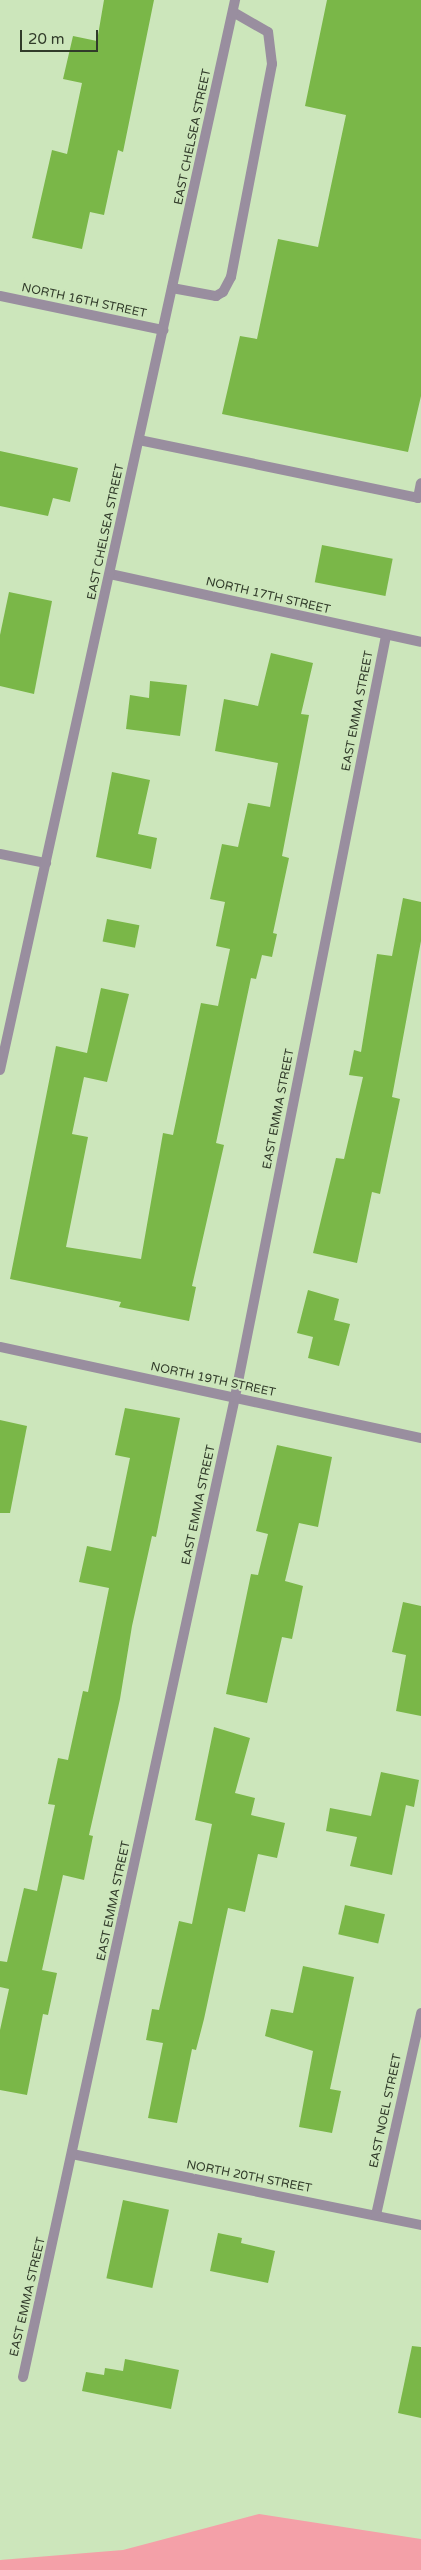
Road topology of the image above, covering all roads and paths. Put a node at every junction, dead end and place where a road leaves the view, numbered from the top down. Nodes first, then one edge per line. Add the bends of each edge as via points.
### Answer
1 (235, 0) edge
2 (233, 12) junction
3 (172, 288) junction
4 (0, 296) edge
5 (163, 330) junction
6 (139, 440) junction
7 (421, 483) edge
8 (110, 574) junction
9 (386, 636) junction
10 (421, 642) edge
11 (0, 854) edge
12 (46, 864) junction
13 (0, 1070) edge
14 (0, 1347) edge
15 (235, 1397) junction
16 (421, 1438) edge
17 (421, 2013) edge
18 (72, 2154) junction
19 (376, 2215) junction
20 (421, 2225) edge
21 (23, 2377) dead end

1 - 2 street, EAST CHELSEA STREET
2 - 3 street, EAST CHELSEA STREET
2 - 3 street via 268,32 272,64 231,277 223,292 216,296
3 - 5 street, EAST CHELSEA STREET
4 - 5 street, NORTH 16TH STREET
5 - 6 street, EAST CHELSEA STREET
6 - 7 street via 418,498
6 - 8 street, EAST CHELSEA STREET
8 - 9 street, NORTH 17TH STREET
8 - 12 street, EAST CHELSEA STREET
9 - 10 street, NORTH 17TH STREET
9 - 15 street, EAST EMMA STREET
11 - 12 street
12 - 13 street, EAST CHELSEA STREET
14 - 15 street, NORTH 19TH STREET
15 - 16 street, NORTH 19TH STREET
15 - 18 street, EAST EMMA STREET
17 - 19 street, EAST NOEL STREET
18 - 19 street, NORTH 20TH STREET
18 - 21 street, EAST EMMA STREET
19 - 20 street, NORTH 20TH STREET

